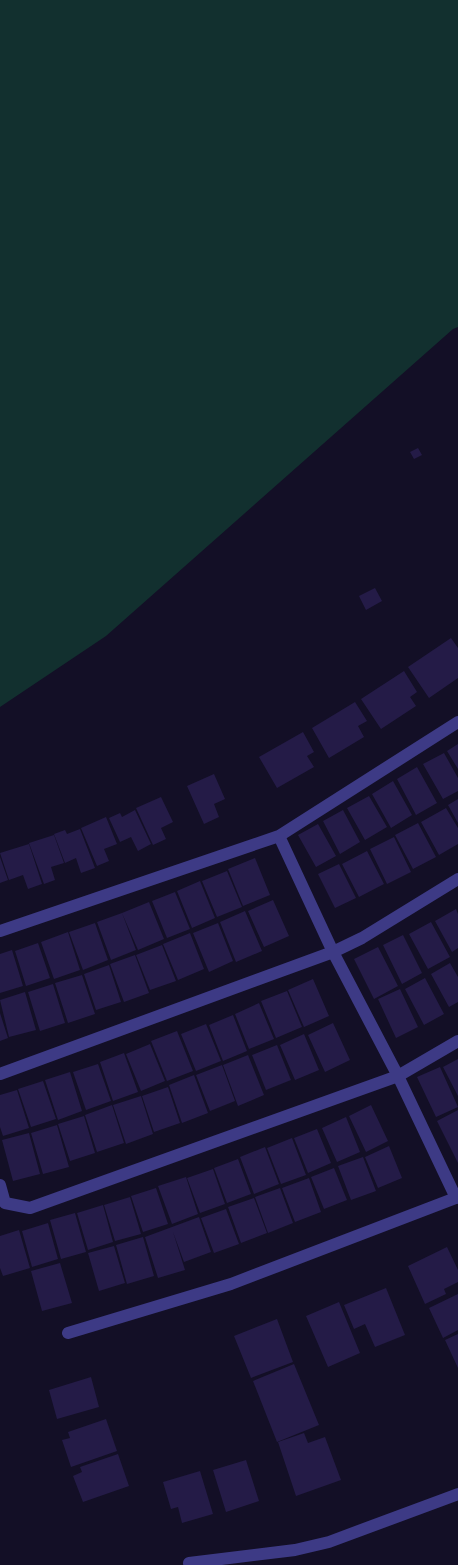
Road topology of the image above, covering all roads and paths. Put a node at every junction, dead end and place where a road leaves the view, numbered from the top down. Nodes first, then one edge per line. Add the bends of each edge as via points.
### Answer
1 (458, 722) edge
2 (280, 836) junction
3 (458, 879) edge
4 (0, 931) edge
5 (333, 952) junction
6 (458, 1041) edge
7 (0, 1074) edge
8 (398, 1076) junction
9 (0, 1185) edge
10 (457, 1197) edge
11 (68, 1333) dead end
12 (458, 1494) edge
13 (189, 1563) dead end

1 - 2 street
2 - 4 street
2 - 5 street
3 - 5 street via 362,938
5 - 7 street
5 - 8 street
6 - 8 street
8 - 9 street via 30,1208 5,1203
8 - 10 street
10 - 11 street via 231,1284
12 - 13 street via 329,1542 295,1550

